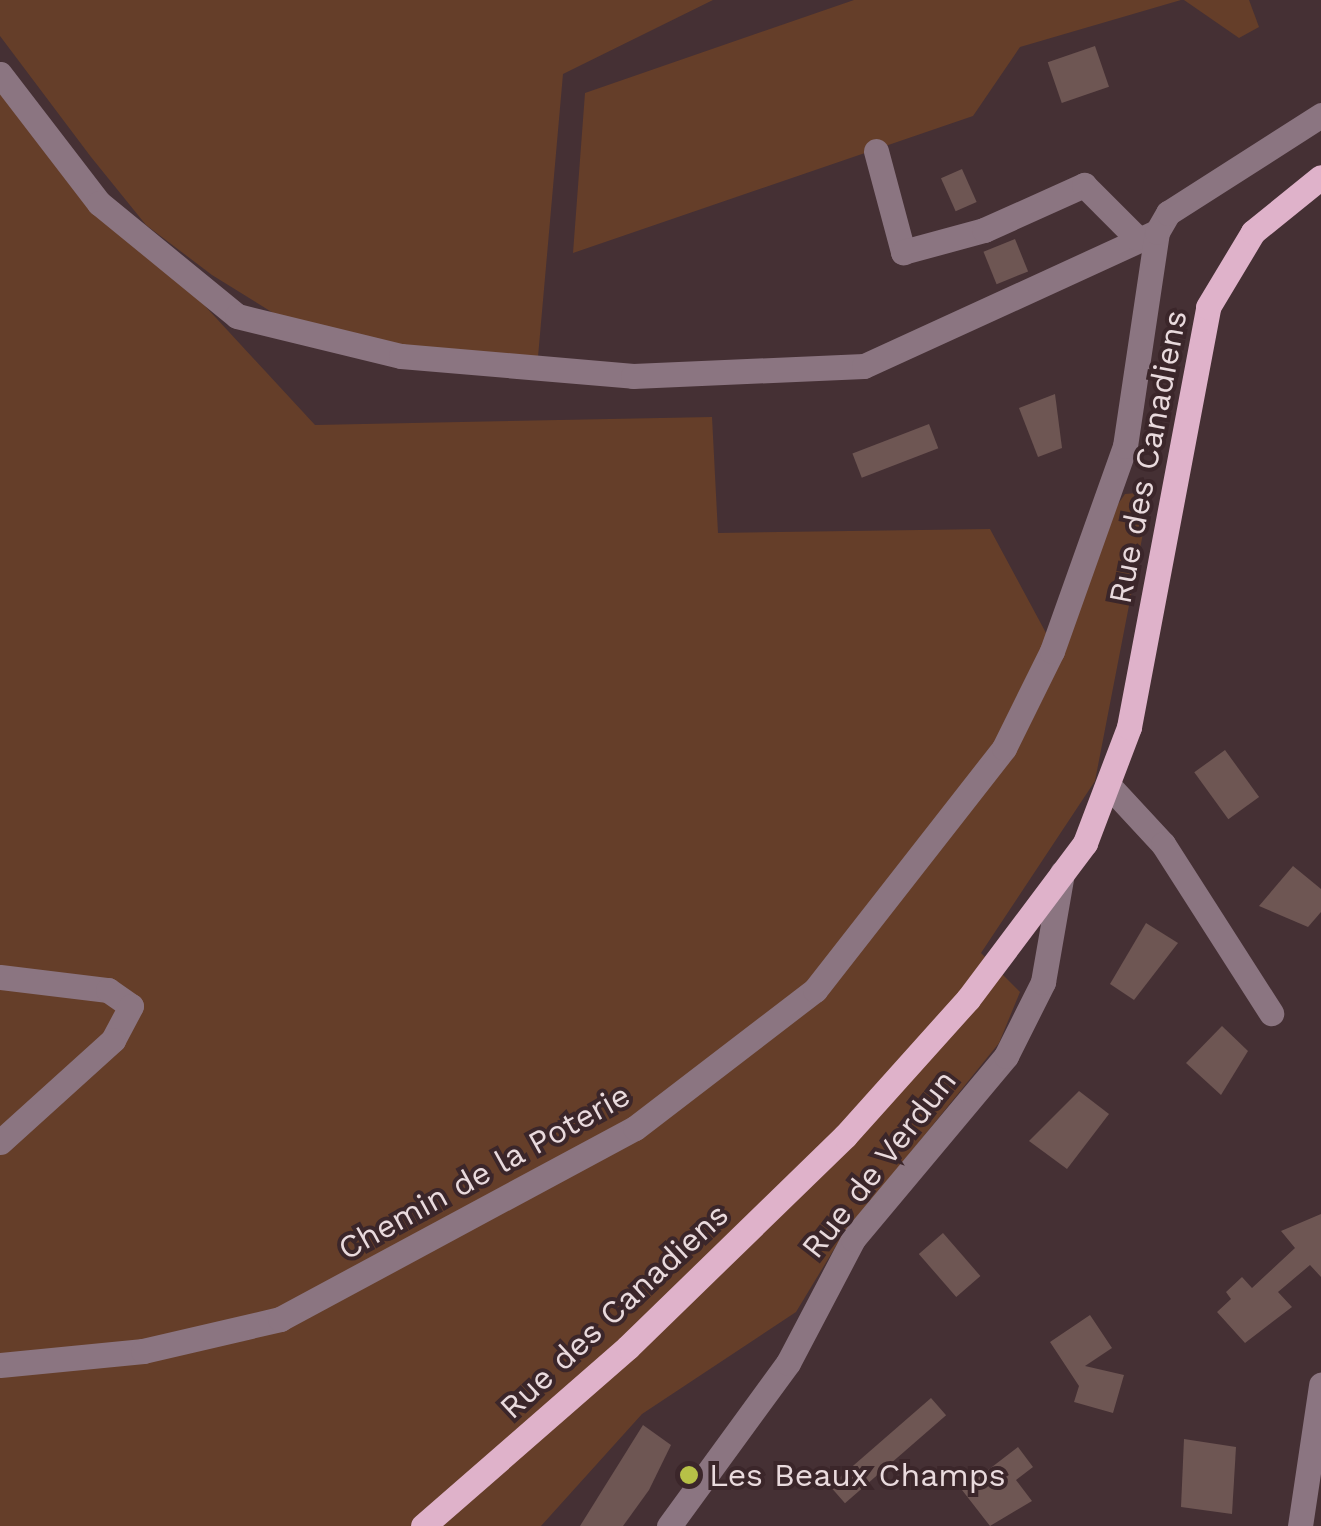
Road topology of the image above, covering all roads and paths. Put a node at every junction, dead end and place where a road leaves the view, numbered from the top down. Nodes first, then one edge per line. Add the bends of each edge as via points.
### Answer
1 (0, 74) edge
2 (1321, 114) edge
3 (876, 150) dead end
4 (1321, 177) edge
5 (1147, 235) junction
6 (1112, 789) junction
7 (1062, 873) junction
8 (0, 978) edge
9 (1271, 1012) dead end
10 (0, 1142) edge
11 (0, 1365) edge
12 (1321, 1385) edge
13 (423, 1526) edge
14 (669, 1526) edge
15 (1300, 1526) edge

1 - 5 street via 99,203 237,316 401,356 632,376 864,366
2 - 5 street via 1200,187
3 - 5 street via 903,252 984,230 1084,185
4 - 6 main road, Rue des Canadiens via 1253,232 1208,307
5 - 11 street, Chemin de la Poterie via 1125,446 1052,651 1004,748 815,990 619,1138 280,1319 143,1351
6 - 7 main road, Rue des Canadiens
6 - 9 street via 1163,844
7 - 13 main road, Rue des Canadiens via 968,999 844,1136 628,1346
7 - 14 street, Rue de Verdun via 1043,982 1006,1056 853,1238 788,1363
8 - 10 street via 108,990 132,1006 112,1040
12 - 15 street

